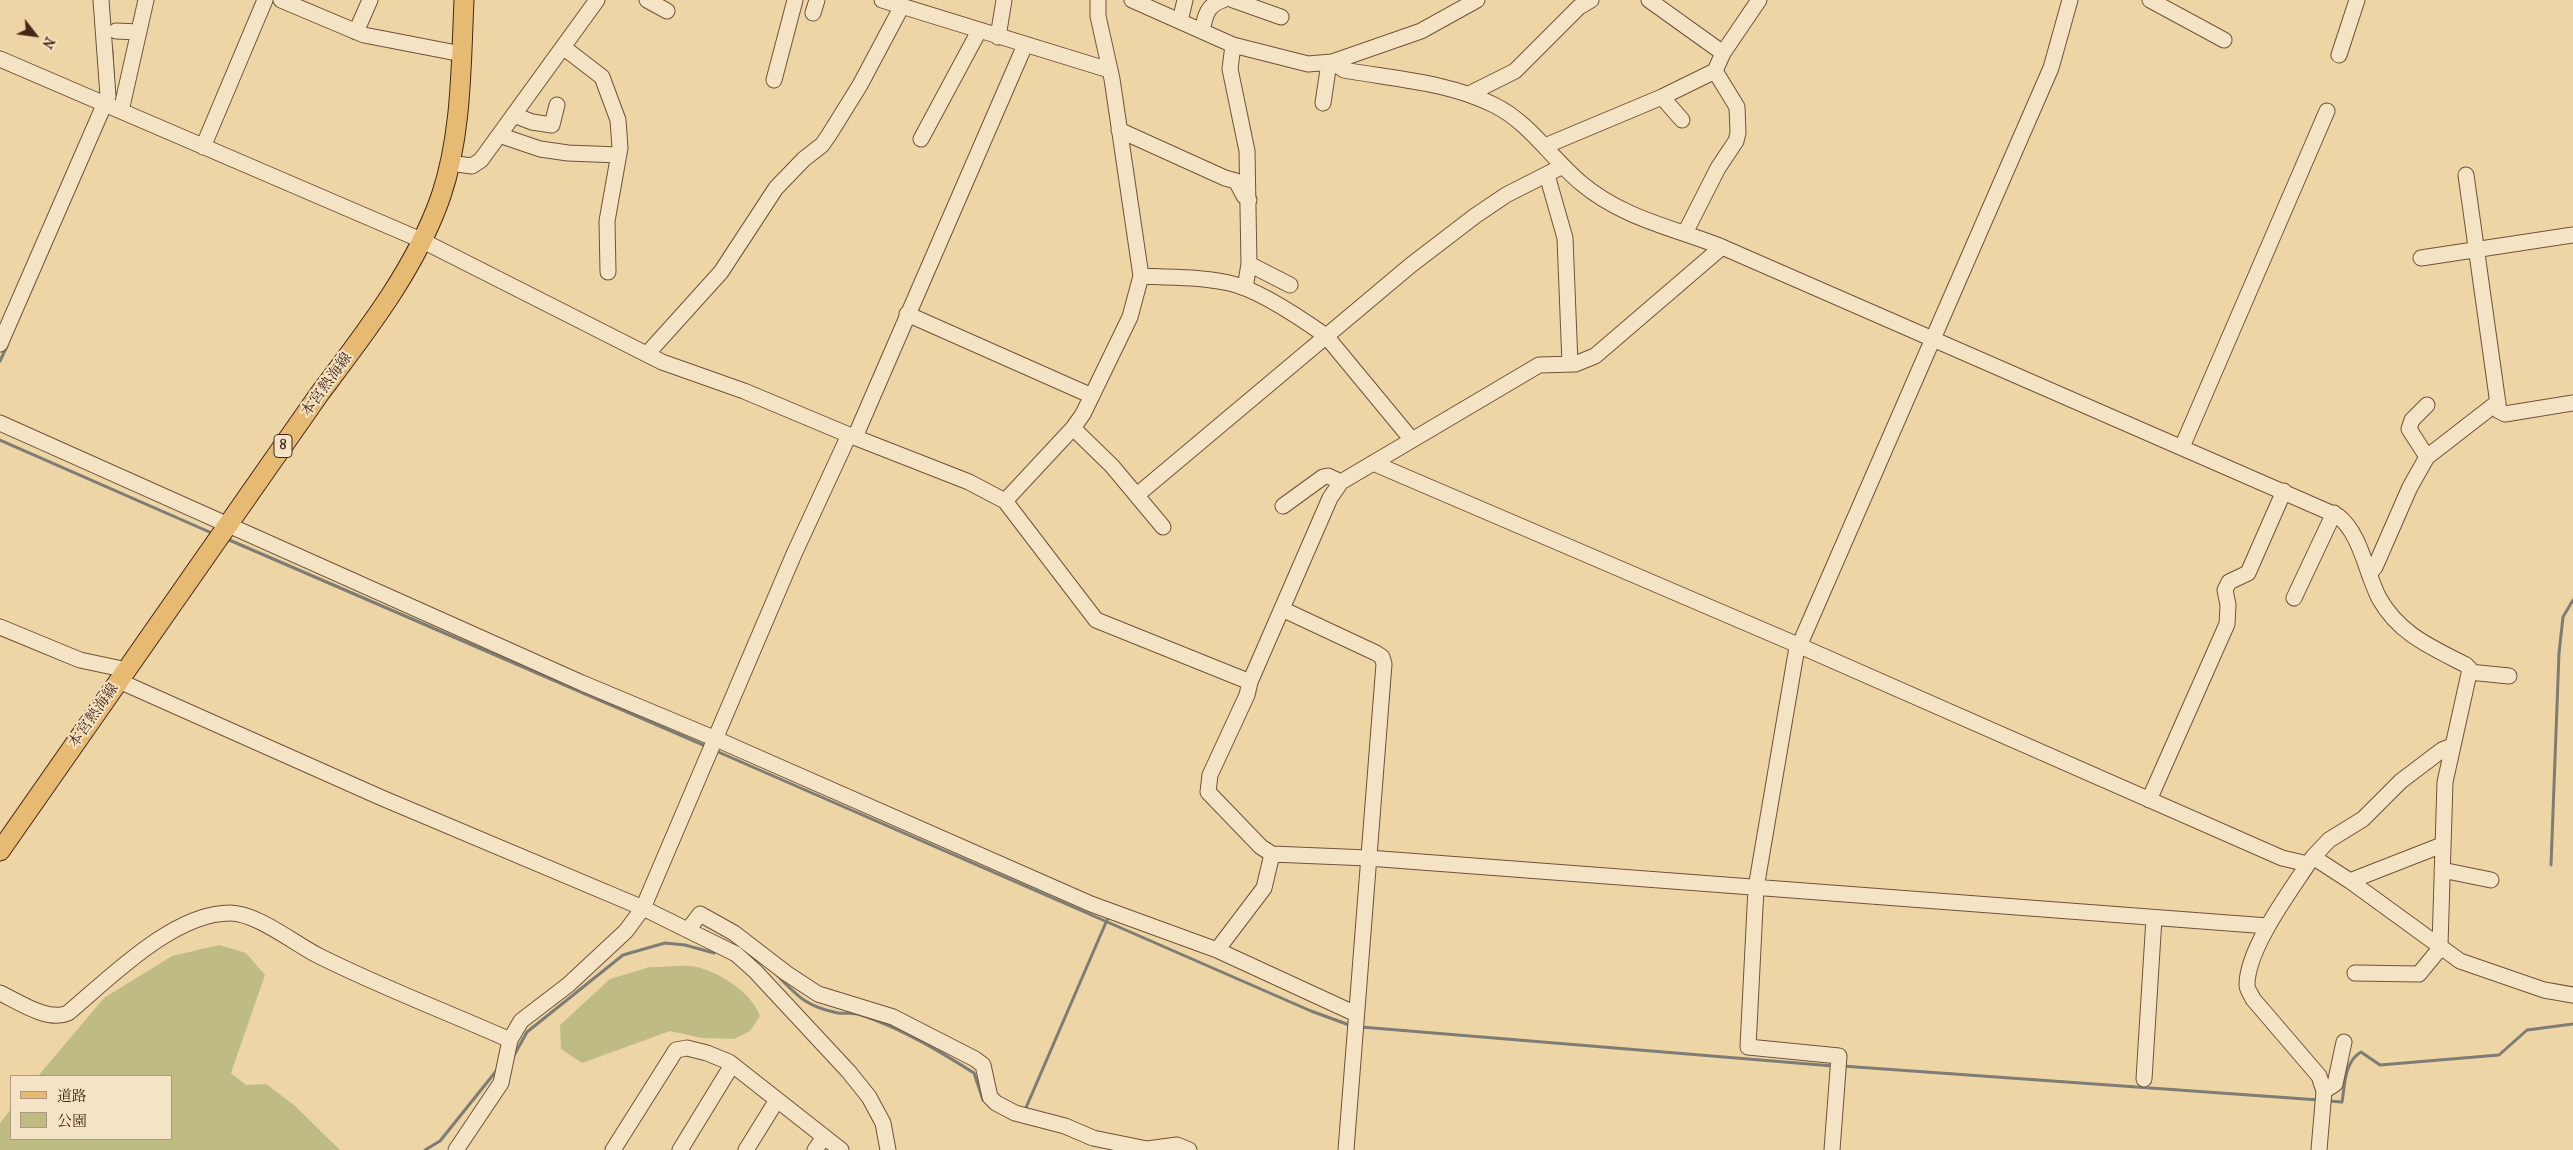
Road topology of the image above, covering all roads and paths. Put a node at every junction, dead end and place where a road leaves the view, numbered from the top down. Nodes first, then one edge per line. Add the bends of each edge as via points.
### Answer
1 (102, 0) edge
2 (146, 0) edge
3 (265, 0) edge
4 (281, 0) edge
5 (370, 0) edge
6 (464, 0) edge
7 (597, 0) edge
8 (647, 0) edge
9 (795, 0) edge
10 (882, 0) edge
11 (1004, 0) edge
12 (1098, 0) edge
13 (1132, 0) edge
14 (1185, 0) edge
15 (1223, 0) edge
16 (1233, 0) edge
17 (1477, 0) edge
18 (1591, 0) edge
19 (1648, 0) edge
20 (1758, 0) edge
21 (2070, 0) edge
22 (2150, 0) edge
23 (2358, 0) edge
24 (902, 6) junction
25 (667, 11) dead end
26 (1281, 17) dead end
27 (1180, 21) junction
28 (116, 31) dead end
29 (979, 31) junction
30 (1202, 31) junction
31 (139, 32) junction
32 (356, 32) junction
33 (998, 37) junction
34 (2224, 40) dead end
35 (1025, 45) junction
36 (1233, 45) junction
37 (563, 47) junction
38 (1724, 53) junction
39 (462, 54) junction
40 (2339, 55) dead end
41 (0, 60) edge
42 (1330, 63) junction
43 (1110, 70) junction
44 (1716, 71) junction
45 (774, 80) dead end
46 (1469, 94) junction
47 (1662, 97) junction
48 (1322, 103) dead end
49 (556, 105) dead end
50 (112, 107) junction
51 (2328, 111) dead end
52 (514, 115) junction
53 (1682, 120) dead end
54 (1119, 130) junction
55 (499, 136) junction
56 (921, 139) dead end
57 (1545, 146) junction
58 (203, 147) junction
59 (619, 154) junction
60 (449, 163) junction
61 (1563, 166) junction
62 (1546, 175) junction
63 (2466, 175) dead end
64 (1249, 200) junction
65 (1684, 233) junction
66 (2573, 235) edge
67 (421, 240) junction
68 (1722, 247) junction
69 (2477, 250) junction
70 (2421, 258) dead end
71 (1248, 264) junction
72 (608, 272) dead end
73 (1141, 276) junction
74 (1290, 285) dead end
75 (1245, 288) junction
76 (907, 314) junction
77 (1326, 336) junction
78 (1934, 338) junction
79 (0, 344) edge
80 (647, 354) junction
81 (1570, 364) junction
82 (1092, 396) junction
83 (2498, 402) junction
84 (2573, 403) edge
85 (2427, 405) dead end
86 (0, 423) edge
87 (1073, 428) junction
88 (852, 436) junction
89 (1412, 440) junction
90 (2182, 446) junction
91 (2427, 456) junction
92 (1373, 464) junction
93 (1341, 482) junction
94 (2284, 491) junction
95 (1137, 495) junction
96 (1005, 501) junction
97 (1283, 506) dead end
98 (2334, 513) junction
99 (228, 525) junction
100 (1163, 527) dead end
101 (2369, 574) junction
102 (2294, 598) dead end
103 (1282, 609) junction
104 (0, 627) edge
105 (1800, 646) junction
106 (2470, 672) junction
107 (123, 675) junction
108 (2509, 676) dead end
109 (1250, 682) junction
110 (716, 739) junction
111 (2452, 746) junction
112 (2149, 800) junction
113 (2442, 845) junction
114 (0, 850) edge
115 (1272, 854) junction
116 (1368, 858) junction
117 (2311, 860) junction
118 (2442, 870) junction
119 (2491, 880) dead end
120 (2350, 881) junction
121 (1756, 888) junction
122 (643, 908) junction
123 (2154, 918) junction
124 (2268, 926) junction
125 (688, 930) junction
126 (2440, 945) junction
127 (1217, 950) junction
128 (2355, 973) dead end
129 (0, 994) edge
130 (2573, 994) edge
131 (1356, 1023) junction
132 (510, 1040) junction
133 (2344, 1042) dead end
134 (732, 1065) junction
135 (2144, 1079) dead end
136 (2324, 1091) junction
137 (777, 1100) junction
138 (824, 1137) junction
139 (456, 1150) edge
140 (613, 1150) edge
141 (680, 1150) edge
142 (746, 1150) edge
143 (816, 1150) edge
144 (841, 1150) edge
145 (888, 1150) edge
146 (1189, 1150) edge
147 (1346, 1150) edge
148 (1832, 1150) edge
149 (2319, 1150) edge

1 - 50 street
2 - 31 street
3 - 58 street
4 - 32 street
5 - 32 street
6 - 39 main road, 本宮熱海線 / 8
7 - 37 street
8 - 25 street
9 - 45 street
10 - 24 street
11 - 33 street
12 - 43 street via 1098,16
13 - 27 street
14 - 27 street
15 - 30 street via 1206,12
16 - 26 street
17 - 42 street via 1420,31
18 - 46 street via 1579,7 1515,71
19 - 38 street
20 - 38 street
21 - 78 street via 2051,68
22 - 34 street
23 - 40 street
24 - 29 street
24 - 80 street via 864,78 822,145 776,188 721,272
27 - 30 street
28 - 31 street
29 - 33 street
29 - 56 street
30 - 36 street
31 - 50 street
32 - 39 street
33 - 35 street
35 - 43 street
35 - 76 street
36 - 42 street via 1308,64
36 - 64 street via 1230,68 1247,151
37 - 52 street
37 - 59 street via 602,77 618,120
38 - 44 street
39 - 60 main road, 本宮熱海線 / 8
41 - 50 street
42 - 46 street via 1344,70
42 - 48 street
43 - 54 street
44 - 47 street
44 - 65 street via 1737,107 1738,133
46 - 57 street via 1504,110
47 - 53 street
47 - 57 street
49 - 52 street via 552,125
50 - 58 street
50 - 79 street
51 - 90 street
52 - 55 street
54 - 64 street via 1236,181
54 - 73 street
55 - 59 street via 540,149
55 - 60 street via 477,164
57 - 61 street
58 - 67 street
59 - 72 street via 607,221
60 - 67 main road, 本宮熱海線 / 8 via 441,195
61 - 62 street
61 - 65 street via 1607,202 1642,220
62 - 77 street via 1474,216
62 - 81 street via 1564,230
63 - 69 street
64 - 71 street
65 - 68 street
66 - 69 street
67 - 80 street
67 - 99 main road, 本宮熱海線 / 8 via 380,312
68 - 78 street
68 - 81 street via 1611,345 1585,362
69 - 70 street
69 - 83 street
71 - 74 street
71 - 75 street
73 - 75 street via 1209,281
73 - 82 street via 1130,317
75 - 77 street
76 - 82 street
76 - 88 street
77 - 89 street
77 - 95 street
78 - 90 street
78 - 105 street
80 - 88 street via 744,390
81 - 89 street via 1539,365
82 - 87 street
83 - 84 street via 2504,414
83 - 91 street
85 - 91 street via 2412,420 2409,429
86 - 99 street
87 - 95 street
87 - 96 street
88 - 96 street via 969,482
88 - 110 street via 794,554
89 - 92 street
90 - 94 street
91 - 101 street
92 - 93 street
92 - 105 street
93 - 97 street via 1323,477
93 - 103 street via 1330,498
94 - 98 street
94 - 112 street via 2250,568 2245,576 2229,582 2225,590 2227,624
95 - 100 street
96 - 109 street via 1096,620
98 - 101 street via 2346,524
98 - 102 street
99 - 107 main road, 本宮熱海線 / 8
99 - 110 street via 582,683
101 - 106 street via 2380,599 2405,632 2470,667
103 - 109 street
103 - 116 street via 1382,657
104 - 107 street
105 - 112 street
105 - 121 street via 1796,653
106 - 108 street
106 - 111 street
107 - 114 main road, 本宮熱海線 / 8
107 - 122 street via 382,798
109 - 115 street via 1207,786 1208,792 1248,834
110 - 122 street
110 - 127 street via 1091,904
111 - 113 street via 2445,782
111 - 117 street via 2401,781 2363,820 2329,840
112 - 117 street via 2282,858
113 - 118 street
113 - 120 street
115 - 116 street
115 - 127 street via 1264,888
116 - 121 street
116 - 131 street
117 - 120 street
117 - 124 street
118 - 119 street
118 - 126 street
120 - 126 street
121 - 123 street
121 - 148 street via 1748,1047 1839,1056
122 - 125 street
122 - 132 street via 626,931 568,985 521,1021
123 - 124 street
123 - 135 street
124 - 136 street via 2251,966 2248,990 2319,1076
125 - 145 street via 736,954 749,965 849,1072 877,1110
125 - 146 street via 700,914 734,933 818,994 893,1017 980,1061 990,1097 1015,1113 1065,1126 1093,1138 1147,1149 1177,1145
126 - 128 street via 2419,974
126 - 130 street via 2460,961 2544,990
127 - 131 street
129 - 132 street via 51,1016 61,1016 166,935 205,918 230,913 256,921 319,956
131 - 147 street
132 - 139 street via 501,1083
133 - 136 street via 2335,1084
134 - 137 street
134 - 140 street via 707,1052 687,1048 676,1050
134 - 141 street
136 - 149 street
137 - 138 street
137 - 142 street
138 - 143 street
138 - 144 street

